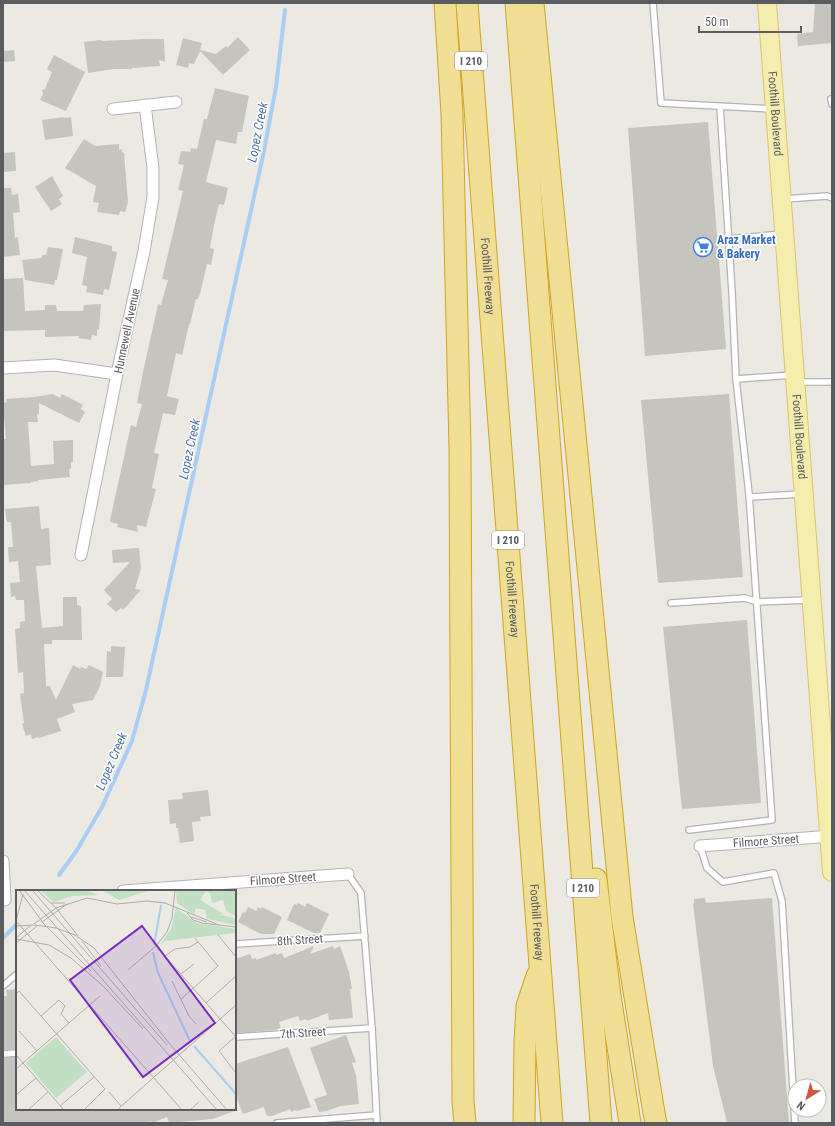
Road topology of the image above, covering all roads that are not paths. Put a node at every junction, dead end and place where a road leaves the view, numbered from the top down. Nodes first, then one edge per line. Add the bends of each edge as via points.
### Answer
1 (653, 3) edge
2 (767, 3) edge
3 (445, 4) edge
4 (467, 4) edge
5 (524, 4) edge
6 (832, 99) edge
7 (176, 102) dead end
8 (832, 104) edge
9 (145, 105) junction
10 (720, 106) junction
11 (112, 109) dead end
12 (775, 109) junction
13 (832, 198) edge
14 (782, 200) junction
15 (784, 234) junction
16 (729, 238) junction
17 (3, 368) edge
18 (117, 374) junction
19 (795, 379) junction
20 (736, 380) junction
21 (832, 382) edge
22 (804, 494) junction
23 (750, 497) junction
24 (81, 555) dead end
25 (812, 600) junction
26 (758, 602) junction
27 (671, 603) dead end
28 (565, 652) junction
29 (689, 830) dead end
30 (831, 837) edge
31 (700, 846) joint
32 (3, 861) edge
33 (832, 872) edge
34 (348, 874) joint
35 (136, 890) edge
36 (16, 899) edge
37 (4, 900) edge
38 (365, 936) junction
39 (236, 944) edge
40 (540, 964) junction
41 (16, 975) edge
42 (3, 986) edge
43 (372, 1028) junction
44 (236, 1037) edge
45 (16, 1053) edge
46 (3, 1054) edge
47 (376, 1115) junction
48 (277, 1123) edge
49 (377, 1123) edge
50 (465, 1123) edge
51 (524, 1123) edge
52 (552, 1123) edge
53 (601, 1123) edge
54 (630, 1123) edge
55 (656, 1123) edge
56 (795, 1123) edge

1 - 10 lane via 661,103
2 - 12 main road, Foothill Boulevard
3 - 50 highway via 452,114 460,448
4 - 40 highway, Foothill Freeway / I 210
5 - 28 highway, I 210
5 - 55 highway via 622,917
6 - 8 lane
7 - 9 street
9 - 11 street
9 - 18 street, Hunnewell Avenue via 153,168 153,197
10 - 12 lane
10 - 16 lane
12 - 14 main road, Foothill Boulevard
13 - 14 lane via 827,196
14 - 15 main road, Foothill Boulevard
15 - 16 lane
15 - 19 main road, Foothill Boulevard
16 - 20 lane
17 - 18 street via 54,365
18 - 24 street, Hunnewell Avenue
19 - 20 lane
19 - 21 lane
19 - 22 main road, Foothill Boulevard
20 - 23 lane
22 - 23 lane
22 - 25 main road, Foothill Boulevard
23 - 26 lane
25 - 26 lane
25 - 30 main road, Foothill Boulevard
26 - 27 lane via 745,598
26 - 29 lane via 772,820
28 - 53 highway, I 210
28 - 54 highway via 610,996
30 - 31 street, Filmore Street
30 - 33 main road, Foothill Boulevard
31 - 56 lane via 707,868 723,882 774,873 782,901
32 - 37 street
34 - 35 street, Filmore Street
34 - 38 lane via 361,893
36 - 37 street
38 - 39 lane, 8th Street
38 - 43 lane
40 - 51 highway via 527,1006
40 - 52 highway, Foothill Freeway / I 210
41 - 42 lane
43 - 44 lane, 7th Street
43 - 47 lane
45 - 46 lane
47 - 48 lane
47 - 49 lane

